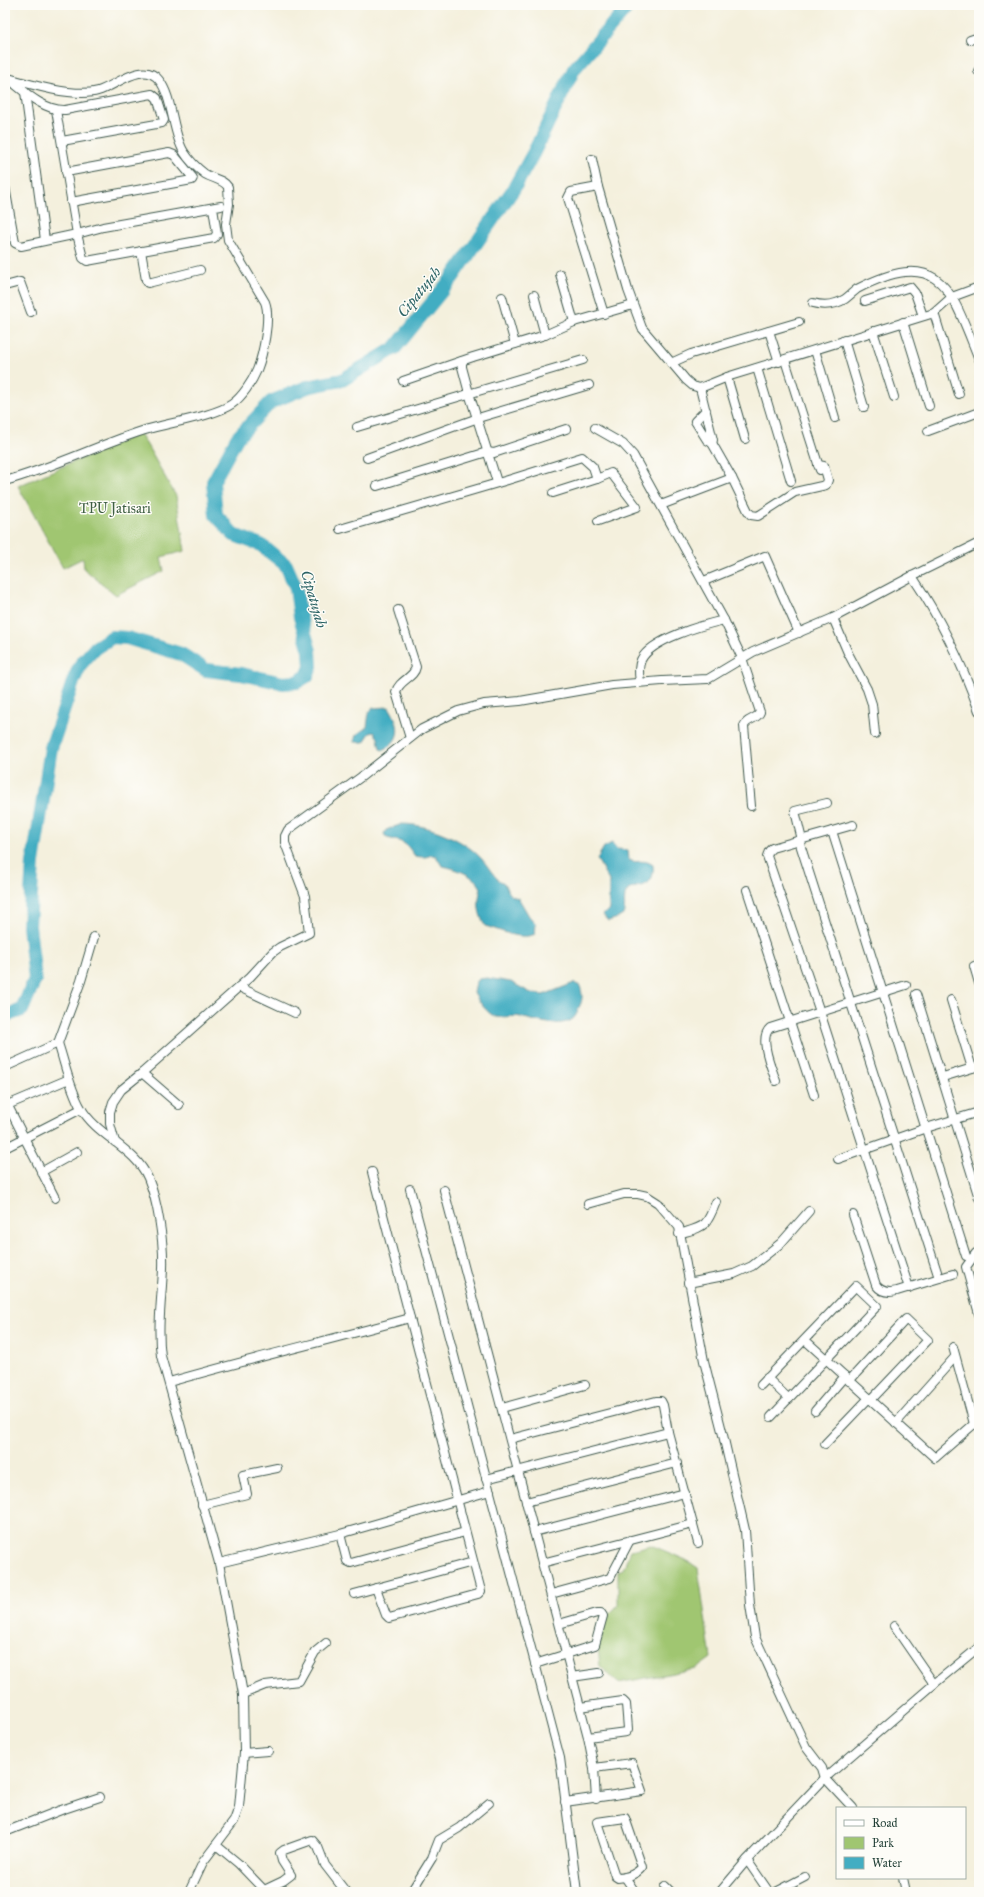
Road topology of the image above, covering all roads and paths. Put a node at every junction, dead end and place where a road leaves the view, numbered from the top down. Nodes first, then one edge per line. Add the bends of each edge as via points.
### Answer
1 (979, 37) edge
2 (970, 40) dead end
3 (6, 77) edge
4 (25, 92) junction
5 (56, 110) junction
6 (62, 141) junction
7 (592, 159) dead end
8 (66, 172) junction
9 (5, 187) edge
10 (598, 187) junction
11 (71, 202) junction
12 (7, 212) edge
13 (76, 234) junction
14 (45, 240) junction
15 (141, 251) junction
16 (200, 270) dead end
17 (560, 274) dead end
18 (5, 286) edge
19 (979, 288) edge
20 (534, 295) dead end
21 (502, 297) dead end
22 (952, 297) junction
23 (865, 301) dead end
24 (813, 303) dead end
25 (633, 305) junction
26 (31, 312) dead end
27 (934, 313) junction
28 (604, 314) junction
29 (923, 316) junction
30 (574, 322) junction
31 (799, 322) dead end
32 (903, 322) junction
33 (768, 331) junction
34 (873, 331) junction
35 (545, 335) junction
36 (844, 340) junction
37 (515, 344) junction
38 (815, 350) junction
39 (979, 359) edge
40 (583, 360) dead end
41 (462, 361) junction
42 (782, 361) junction
43 (671, 363) junction
44 (757, 368) junction
45 (727, 378) junction
46 (403, 381) dead end
47 (588, 385) dead end
48 (700, 388) junction
49 (469, 393) junction
50 (959, 394) dead end
51 (894, 397) dead end
52 (930, 406) dead end
53 (864, 407) dead end
54 (706, 410) junction
55 (979, 412) edge
56 (478, 418) junction
57 (835, 418) dead end
58 (358, 427) dead end
59 (595, 428) dead end
60 (566, 429) dead end
61 (928, 431) dead end
62 (745, 439) dead end
63 (712, 443) junction
64 (487, 452) junction
65 (366, 458) dead end
66 (732, 478) junction
67 (597, 479) junction
68 (5, 481) edge
69 (791, 481) dead end
70 (497, 482) junction
71 (377, 486) dead end
72 (553, 493) dead end
73 (661, 505) junction
74 (598, 521) dead end
75 (340, 528) dead end
76 (979, 543) edge
77 (912, 576) junction
78 (704, 581) junction
79 (398, 610) dead end
80 (833, 618) junction
81 (724, 620) junction
82 (799, 633) junction
83 (742, 658) junction
84 (640, 682) junction
85 (979, 711) edge
86 (875, 734) dead end
87 (410, 738) junction
88 (827, 803) dead end
89 (751, 806) dead end
90 (853, 825) dead end
91 (832, 831) junction
92 (801, 840) junction
93 (748, 890) dead end
94 (94, 937) dead end
95 (974, 966) dead end
96 (979, 983) edge
97 (906, 985) dead end
98 (239, 986) junction
99 (883, 992) junction
100 (916, 994) dead end
101 (951, 1000) dead end
102 (852, 1002) junction
103 (820, 1012) junction
104 (295, 1013) dead end
105 (790, 1022) junction
106 (58, 1043) junction
107 (5, 1067) edge
108 (976, 1067) edge
109 (142, 1073) junction
110 (943, 1077) junction
111 (70, 1079) junction
112 (776, 1081) dead end
113 (814, 1095) dead end
114 (6, 1104) edge
115 (179, 1105) dead end
116 (81, 1109) junction
117 (979, 1112) edge
118 (956, 1119) junction
119 (926, 1128) junction
120 (896, 1138) junction
121 (25, 1139) junction
122 (115, 1142) junction
123 (5, 1148) edge
124 (865, 1149) junction
125 (77, 1152) dead end
126 (838, 1159) dead end
127 (41, 1172) junction
128 (372, 1172) dead end
129 (410, 1189) dead end
130 (444, 1190) dead end
131 (55, 1198) dead end
132 (979, 1198) edge
133 (716, 1202) dead end
134 (588, 1204) dead end
135 (809, 1210) dead end
136 (853, 1215) dead end
137 (680, 1234) junction
138 (979, 1252) edge
139 (966, 1256) dead end
140 (953, 1274) dead end
141 (940, 1278) junction
142 (688, 1283) junction
143 (909, 1288) junction
144 (979, 1314) edge
145 (410, 1318) junction
146 (805, 1340) junction
147 (953, 1347) dead end
148 (955, 1357) junction
149 (827, 1360) junction
150 (767, 1378) junction
151 (847, 1378) junction
152 (169, 1382) junction
153 (585, 1385) dead end
154 (761, 1385) dead end
155 (789, 1398) junction
156 (870, 1399) junction
157 (502, 1408) junction
158 (814, 1411) dead end
159 (771, 1417) dead end
160 (896, 1423) junction
161 (977, 1424) edge
162 (668, 1432) junction
163 (510, 1439) junction
164 (825, 1444) dead end
165 (677, 1463) junction
166 (277, 1468) dead end
167 (518, 1471) junction
168 (486, 1479) junction
169 (490, 1491) junction
170 (685, 1494) junction
171 (457, 1500) junction
172 (526, 1502) junction
173 (202, 1505) junction
174 (693, 1524) junction
175 (465, 1532) junction
176 (534, 1532) junction
177 (340, 1534) junction
178 (630, 1540) junction
179 (698, 1543) dead end
180 (473, 1562) junction
181 (220, 1563) junction
182 (542, 1563) junction
183 (376, 1588) junction
184 (354, 1594) dead end
185 (551, 1594) junction
186 (559, 1624) junction
187 (894, 1626) dead end
188 (326, 1643) dead end
189 (979, 1647) edge
190 (566, 1654) junction
191 (535, 1664) junction
192 (599, 1673) dead end
193 (572, 1677) junction
194 (934, 1684) junction
195 (243, 1694) junction
196 (580, 1707) junction
197 (588, 1737) junction
198 (268, 1751) dead end
199 (244, 1753) junction
200 (594, 1768) junction
201 (825, 1778) junction
202 (100, 1797) dead end
203 (596, 1799) junction
204 (489, 1802) dead end
205 (565, 1802) junction
206 (852, 1807) edge
207 (5, 1832) edge
208 (216, 1845) junction
209 (747, 1860) junction
210 (805, 1877) dead end
211 (625, 1878) junction
212 (903, 1879) edge
213 (665, 1886) dead end
214 (189, 1892) edge
215 (346, 1892) edge
216 (411, 1892) edge
217 (577, 1892) edge
218 (635, 1892) edge
219 (671, 1892) edge
220 (720, 1892) edge
221 (769, 1892) edge
222 (776, 1892) edge
223 (906, 1892) edge

1 - 2 street
3 - 4 street
3 - 68 street via 31,85 88,92 100,90 136,74 147,72 155,76 163,85 184,152 199,169 221,181 228,188 228,240 265,302 267,312 257,369 242,394 232,404 218,411 142,431
4 - 5 street
4 - 14 street
5 - 6 street
5 - 6 street via 152,94 157,98 164,120 162,123
6 - 8 street
7 - 10 street
8 - 11 street
8 - 11 street via 169,153 193,178
9 - 12 street
10 - 25 street
10 - 28 street via 571,192 568,198
11 - 13 street
12 - 14 street via 15,244 21,246
13 - 14 street
13 - 15 street via 85,260
13 - 15 street via 217,207 214,238
15 - 16 street via 148,283
17 - 30 street
18 - 26 street via 20,282
19 - 22 street
20 - 35 street
21 - 37 street
22 - 24 street via 943,284 934,277 921,272 908,272 896,274 856,290 830,305
22 - 27 street
22 - 39 street
23 - 29 street via 910,287 916,293
25 - 28 street
25 - 43 street via 642,328
27 - 29 street
27 - 50 street
28 - 30 street
29 - 32 street
30 - 35 street
31 - 33 street
32 - 34 street
32 - 52 street
33 - 42 street
33 - 43 street via 691,354
34 - 36 street
34 - 51 street
35 - 37 street
36 - 38 street
36 - 53 street
37 - 41 street
38 - 42 street
38 - 57 street
40 - 49 street
41 - 46 street
41 - 49 street
42 - 44 street
42 - 66 street via 819,468 824,466 828,480 826,485 796,492 758,516 751,515 748,511
43 - 48 street via 690,384
44 - 45 street
44 - 69 street
45 - 48 street
45 - 62 street
47 - 56 street
48 - 54 street
49 - 56 street
49 - 58 street
54 - 63 street
54 - 63 street via 695,421 707,440
55 - 61 street
56 - 64 street
56 - 65 street
59 - 73 street via 628,449
60 - 64 street via 494,453
63 - 66 street
64 - 70 street
64 - 71 street
66 - 73 street
67 - 70 street via 593,467 582,457
67 - 72 street
67 - 74 street via 611,473 637,507
70 - 75 street
73 - 78 street
76 - 77 street
77 - 80 street
77 - 85 street via 941,624 967,677
78 - 81 street
78 - 82 street via 765,556
79 - 87 street via 416,667 396,692
80 - 82 street
80 - 86 street via 848,654 867,689 872,704
81 - 83 street
81 - 84 street via 676,635 646,654 640,661
82 - 83 street
83 - 84 street via 705,680
83 - 89 street via 760,712 744,726
84 - 87 street via 473,706 436,720
87 - 98 street via 288,830 285,842 305,896 309,932 306,936 273,952
88 - 92 street via 795,812
90 - 91 street
91 - 92 street
91 - 99 street
92 - 102 street
92 - 103 street via 772,848 767,856
93 - 105 street
94 - 106 street
95 - 96 street
97 - 99 street
98 - 104 street
98 - 109 street
99 - 102 street
99 - 119 street
100 - 110 street
101 - 108 street
102 - 103 street
102 - 120 street
103 - 105 street
103 - 124 street
105 - 112 street via 770,1028 766,1033 765,1041
105 - 113 street
106 - 107 street
106 - 111 street
108 - 110 street
109 - 115 street
109 - 122 street via 121,1090 113,1102 109,1119
110 - 118 street
111 - 114 street
111 - 116 street
114 - 121 street
116 - 121 street
116 - 122 street
117 - 118 street
118 - 119 street
118 - 132 street
119 - 120 street
119 - 139 street
120 - 124 street
120 - 141 street
121 - 123 street
121 - 127 street
122 - 152 street via 145,1173 159,1224 163,1267 159,1342
124 - 126 street
124 - 143 street
125 - 127 street
127 - 131 street
128 - 145 street
129 - 168 street
130 - 157 street
133 - 137 street via 706,1224
134 - 137 street via 624,1194 647,1196 663,1208 679,1227
135 - 142 street via 781,1243 752,1266 734,1274
136 - 143 street via 878,1288 890,1293
137 - 142 street
138 - 144 street via 966,1267
140 - 141 street
141 - 143 street
142 - 201 street via 744,1525 748,1546 750,1605 756,1637 800,1735 822,1768
145 - 152 street via 305,1347 262,1355
145 - 171 street
146 - 149 street
146 - 149 street via 856,1286 877,1306
146 - 150 street
147 - 148 street
148 - 160 street
148 - 161 street
149 - 151 street
149 - 155 street
150 - 154 street
150 - 155 street
151 - 156 street
151 - 156 street via 906,1319 928,1340
151 - 158 street
152 - 173 street
153 - 157 street
155 - 159 street
156 - 160 street
156 - 164 street
157 - 163 street
160 - 161 street via 935,1458
162 - 163 street via 663,1405 658,1400
162 - 165 street
162 - 167 street
163 - 167 street
165 - 170 street
165 - 172 street
166 - 173 street via 244,1475 247,1494
167 - 168 street
167 - 172 street
168 - 169 street
169 - 171 street
169 - 191 street
170 - 174 street
170 - 176 street
171 - 175 street
171 - 177 street
172 - 176 street
173 - 181 street
174 - 178 street
174 - 179 street
175 - 177 street via 351,1563 347,1560
175 - 180 street
176 - 182 street
177 - 181 street
178 - 182 street
178 - 185 street via 610,1578
180 - 183 street
180 - 183 street via 479,1593 397,1616 387,1617
181 - 195 street
182 - 185 street
183 - 184 street
185 - 186 street
186 - 190 street
186 - 190 street via 597,1613 603,1616 595,1645
187 - 194 street
188 - 195 street via 315,1652 299,1681 265,1685
189 - 194 street
190 - 191 street
190 - 193 street
191 - 205 street via 560,1758
192 - 193 street
193 - 196 street
194 - 201 street
195 - 199 street
196 - 197 street
196 - 197 street via 623,1701 626,1704 626,1732
197 - 200 street
198 - 199 street
199 - 208 street via 239,1807 234,1821
200 - 203 street
200 - 203 street via 632,1762 642,1788 640,1792
201 - 206 street
201 - 209 street
202 - 207 street
203 - 205 street
204 - 216 street via 459,1828 439,1840 432,1858
205 - 217 street
208 - 214 street via 202,1862
208 - 215 street via 264,1890 272,1888 291,1875 280,1853 312,1840 318,1847 325,1865
209 - 220 street
209 - 221 street
210 - 222 street
211 - 211 street via 642,1867 625,1818 597,1822 615,1876
211 - 218 street
212 - 223 street
213 - 219 street

